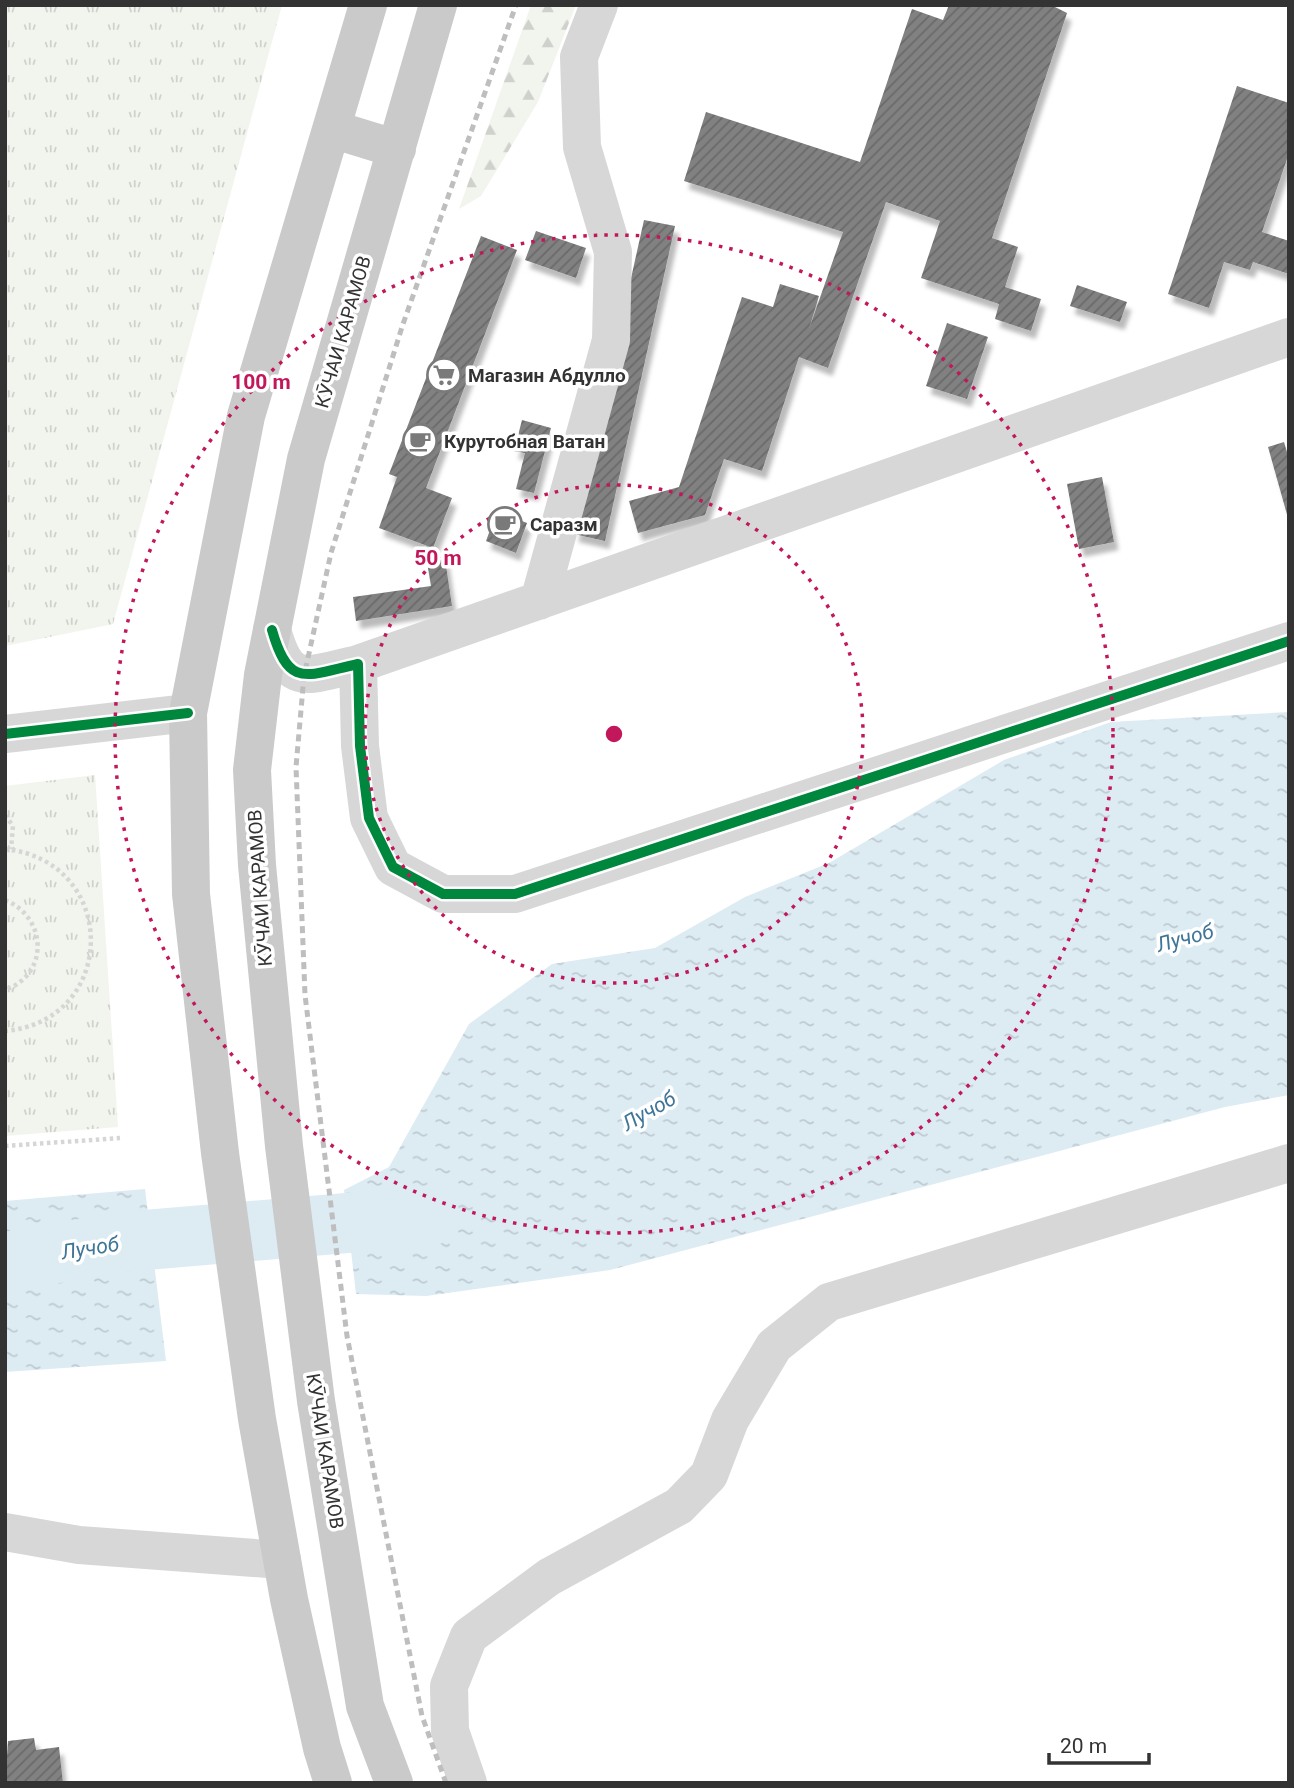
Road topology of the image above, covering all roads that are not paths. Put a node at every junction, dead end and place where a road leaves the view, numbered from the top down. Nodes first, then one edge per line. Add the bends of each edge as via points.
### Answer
1 (368, 5) edge
2 (439, 5) edge
3 (599, 5) edge
4 (332, 129) junction
5 (397, 149) junction
6 (1289, 337) edge
7 (539, 601) junction
8 (272, 630) junction
9 (1289, 641) edge
10 (358, 664) junction
11 (188, 713) junction
12 (5, 734) edge
13 (1289, 1163) edge
14 (5, 1532) edge
15 (282, 1560) junction
16 (333, 1783) edge
17 (394, 1783) edge
18 (468, 1783) edge

1 - 4 main road
2 - 5 main road, КӮЧАИ КАРАМОВ
3 - 7 street via 579,58 582,148 614,252 611,340
4 - 5 main road
4 - 11 main road via 246,416
5 - 8 main road, КӮЧАИ КАРАМОВ via 306,459
6 - 7 street
7 - 10 street
8 - 10 street via 279,657 304,676
8 - 17 main road, КӮЧАИ КАРАМОВ via 252,770 284,1146 316,1401 365,1706
9 - 10 street via 515,894 443,894 394,867 369,818 360,746
11 - 12 street
11 - 15 main road via 191,894 220,1153
13 - 18 street via 829,1302 774,1346 730,1420 709,1475 679,1506 549,1577 469,1636 449,1686 450,1731
14 - 15 street via 79,1545
15 - 16 main road

